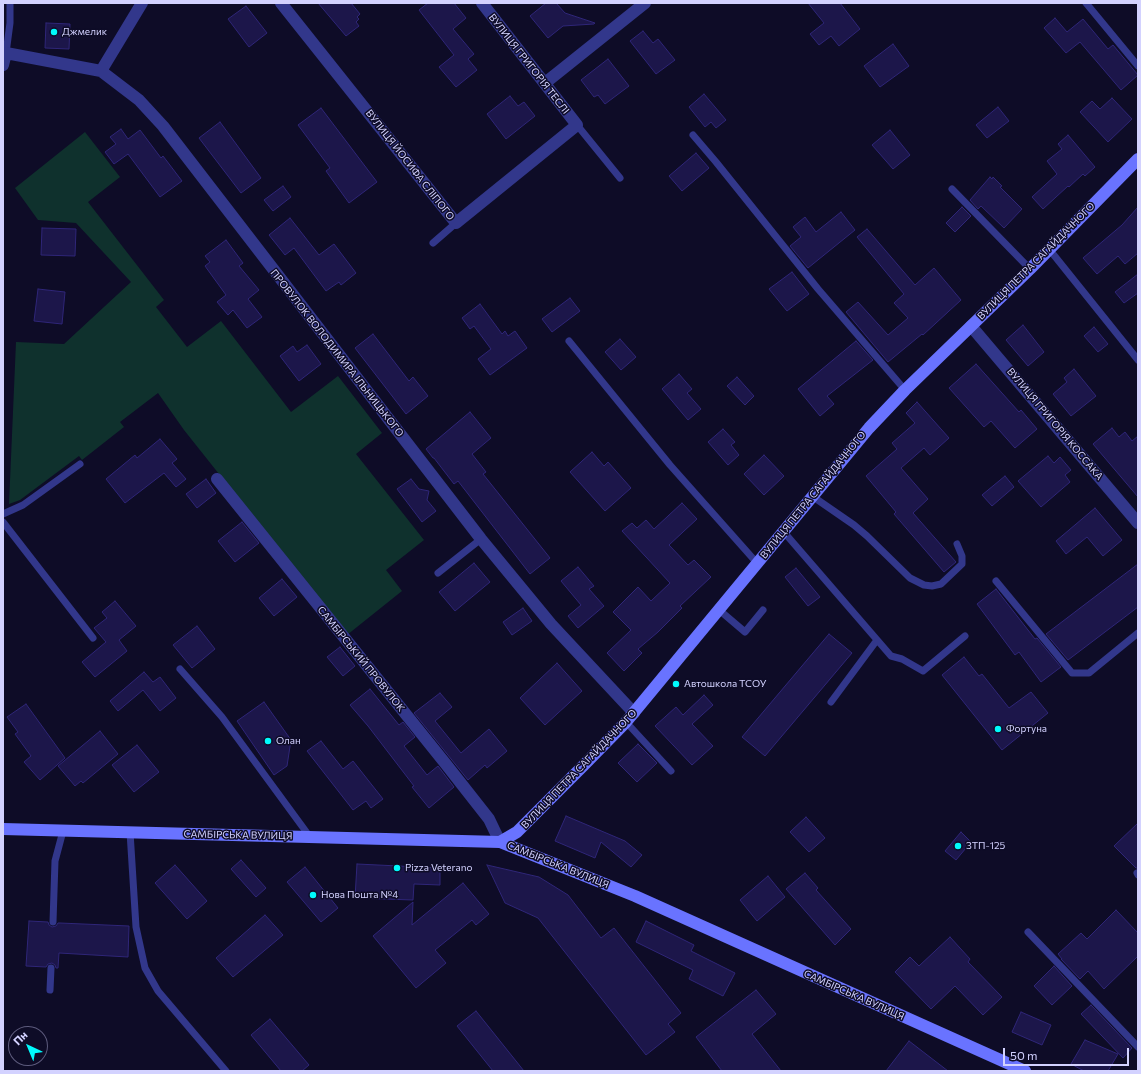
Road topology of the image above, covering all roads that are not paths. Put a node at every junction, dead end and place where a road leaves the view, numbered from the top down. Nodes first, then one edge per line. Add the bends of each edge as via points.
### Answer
1 (10, 3) edge
2 (142, 3) edge
3 (281, 3) edge
4 (482, 3) edge
5 (644, 3) edge
6 (1086, 3) edge
7 (4, 57) edge
8 (1138, 66) edge
9 (101, 71) junction
10 (545, 83) junction
11 (577, 125) junction
12 (693, 135) dead end
13 (1138, 159) edge
14 (620, 178) dead end
15 (952, 189) dead end
16 (456, 224) junction
17 (433, 243) dead end
18 (1049, 249) junction
19 (1030, 269) junction
20 (971, 326) junction
21 (569, 341) dead end
22 (1138, 360) edge
23 (905, 390) junction
24 (80, 464) dead end
25 (217, 479) dead end
26 (812, 496) junction
27 (3, 514) edge
28 (3, 522) edge
29 (1138, 523) edge
30 (783, 531) junction
31 (481, 539) junction
32 (957, 544) dead end
33 (757, 563) junction
34 (438, 573) dead end
35 (996, 581) dead end
36 (718, 609) junction
37 (763, 610) dead end
38 (1138, 633) edge
39 (965, 636) dead end
40 (93, 638) dead end
41 (877, 640) junction
42 (180, 669) dead end
43 (832, 702) dead end
44 (630, 717) junction
45 (671, 771) dead end
46 (3, 829) edge
47 (63, 831) junction
48 (130, 832) junction
49 (310, 837) junction
50 (500, 842) junction
51 (53, 922) dead end
52 (1028, 932) dead end
53 (51, 968) dead end
54 (50, 990) dead end
55 (1138, 1047) edge
56 (226, 1071) edge
57 (1026, 1071) edge

1 - 7 lane via 10,23
2 - 9 street
3 - 16 street, ВУЛИЦЯ ЙОСИФА СЛІПОГО
4 - 10 street, ВУЛИЦЯ ГРИГОРІЯ ТЕСЛІ
5 - 10 street
6 - 8 lane
7 - 9 street, ПРОВУЛОК ВОЛОДИМИРА ІЛЬНИЦЬКОГО
9 - 31 street, ПРОВУЛОК ВОЛОДИМИРА ІЛЬНИЦЬКОГО via 140,100 163,126
10 - 11 street, ВУЛИЦЯ ГРИГОРІЯ ТЕСЛІ
11 - 14 lane
11 - 16 street, ВУЛИЦЯ ЙОСИФА СЛІПОГО
12 - 23 lane via 818,289
13 - 18 main road, ВУЛИЦЯ ПЕТРА САГАЙДАЧНОГО
15 - 19 lane
16 - 17 lane
18 - 19 main road, ВУЛИЦЯ ПЕТРА САГАЙДАЧНОГО
18 - 22 lane
19 - 20 main road, ВУЛИЦЯ ПЕТРА САГАЙДАЧНОГО
20 - 23 main road, ВУЛИЦЯ ПЕТРА САГАЙДАЧНОГО
20 - 29 street, ВУЛИЦЯ ГРИГОРІЯ КОССАКА
21 - 33 lane via 670,465
23 - 26 main road, ВУЛИЦЯ ПЕТРА САГАЙДАЧНОГО via 868,428
24 - 27 lane via 23,505
25 - 50 street, САМБІРСЬКИЙ ПРОВУЛОК via 489,819
26 - 30 main road, ВУЛИЦЯ ПЕТРА САГАЙДАЧНОГО
26 - 32 lane via 868,536 910,578 924,585 940,584 962,564
28 - 40 lane
30 - 33 main road, ВУЛИЦЯ ПЕТРА САГАЙДАЧНОГО
30 - 41 lane
31 - 34 lane
31 - 44 street, ПРОВУЛОК ВОЛОДИМИРА ІЛЬНИЦЬКОГО
33 - 36 main road, ВУЛИЦЯ ПЕТРА САГАЙДАЧНОГО
35 - 38 lane via 1072,673 1089,673
36 - 37 lane via 745,632
36 - 44 main road, ВУЛИЦЯ ПЕТРА САГАЙДАЧНОГО
39 - 41 lane via 923,671 891,656
41 - 43 lane
42 - 49 lane via 222,717
44 - 45 lane
44 - 50 main road, ВУЛИЦЯ ПЕТРА САГАЙДАЧНОГО via 517,832
46 - 47 main road, САМБІРСЬКА ВУЛИЦЯ
47 - 48 main road, САМБІРСЬКА ВУЛИЦЯ
47 - 51 lane via 55,861
48 - 49 main road, САМБІРСЬКА ВУЛИЦЯ
48 - 56 lane via 136,927 146,968 158,991
49 - 50 main road, САМБІРСЬКА ВУЛИЦЯ
50 - 57 main road, САМБІРСЬКА ВУЛИЦЯ via 635,896
52 - 55 lane
53 - 54 lane

